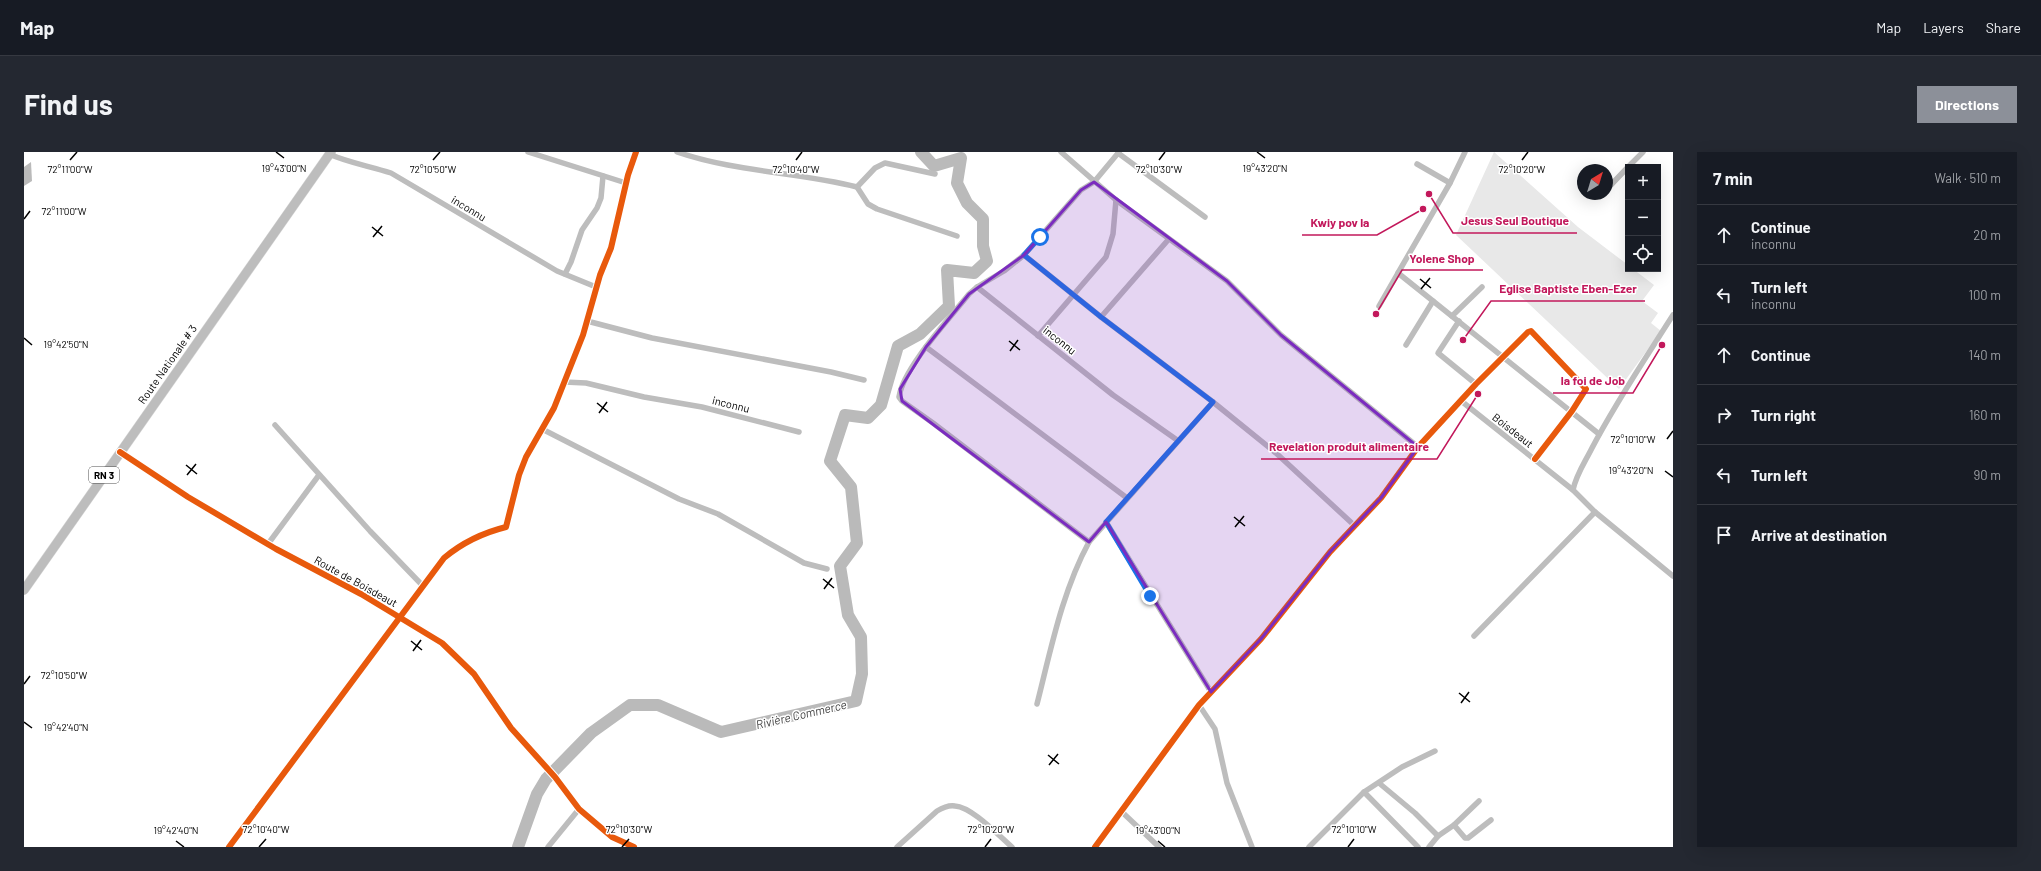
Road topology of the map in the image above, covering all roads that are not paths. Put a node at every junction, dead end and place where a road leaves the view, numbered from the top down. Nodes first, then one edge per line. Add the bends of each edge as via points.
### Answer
1 (528, 152) edge
2 (636, 152) edge
3 (677, 152) edge
4 (1061, 152) edge
5 (1465, 152) edge
6 (1643, 152) edge
7 (330, 153) edge
8 (1118, 153) edge
9 (1417, 164) dead end
10 (1631, 164) edge
11 (1625, 170) edge
12 (935, 174) dead end
13 (603, 176) junction
14 (1094, 182) junction
15 (1450, 183) junction
16 (1613, 183) edge
17 (626, 184) junction
18 (857, 188) junction
19 (1116, 200) junction
20 (1205, 217) dead end
21 (957, 236) dead end
22 (1168, 240) junction
23 (1024, 255) junction
24 (1398, 273) junction
25 (564, 274) junction
26 (596, 287) junction
27 (977, 287) junction
28 (1482, 287) dead end
29 (1073, 295) junction
30 (1433, 301) junction
31 (1379, 306) dead end
32 (1673, 315) edge
33 (1452, 316) junction
34 (1101, 317) junction
35 (587, 321) junction
36 (1459, 322) junction
37 (1038, 336) junction
38 (1406, 345) dead end
39 (926, 347) junction
40 (1503, 357) junction
41 (864, 380) dead end
42 (564, 382) junction
43 (1476, 384) junction
44 (1460, 400) junction
45 (1213, 402) junction
46 (1572, 411) junction
47 (275, 425) dead end
48 (542, 430) junction
49 (799, 432) dead end
50 (1599, 434) junction
51 (1177, 440) junction
52 (1418, 447) junction
53 (120, 452) junction
54 (1535, 459) junction
55 (319, 475) junction
56 (1573, 490) junction
57 (1127, 498) junction
58 (1595, 512) junction
59 (1106, 522) junction
60 (1355, 526) junction
61 (1089, 542) junction
62 (268, 544) junction
63 (827, 569) dead end
64 (1673, 576) edge
65 (423, 586) junction
66 (24, 590) edge
67 (399, 617) junction
68 (1474, 636) dead end
69 (1211, 692) junction
70 (1037, 704) dead end
71 (1198, 705) junction
72 (1435, 751) dead end
73 (1379, 783) junction
74 (1364, 792) junction
75 (1479, 800) dead end
76 (579, 809) junction
77 (1122, 812) junction
78 (1491, 820) dead end
79 (1454, 825) junction
80 (1438, 836) junction
81 (230, 847) edge
82 (548, 847) edge
83 (634, 847) edge
84 (896, 847) edge
85 (1012, 847) edge
86 (1095, 847) edge
87 (1159, 847) edge
88 (1252, 847) edge
89 (1309, 847) edge
90 (1418, 847) edge
91 (1429, 847) edge

1 - 13 street
2 - 17 street
3 - 18 street via 696,159 740,168 841,183
4 - 14 street
5 - 15 street
6 - 10 street
7 - 25 street, inconnu via 345,162 369,166 406,181
7 - 53 main road, Route Nationale # 3 / RN 3
8 - 14 street
8 - 20 street
9 - 15 street
11 - 16 street
12 - 18 street via 884,163 875,168
13 - 17 street
13 - 25 street via 601,198 582,230
14 - 19 street
14 - 23 street via 1081,190
15 - 24 street
17 - 26 street via 611,248
18 - 21 street via 868,204 877,209
19 - 22 street
19 - 29 street via 1110,250
22 - 34 street
22 - 52 street via 1227,281 1281,335
23 - 27 street
23 - 29 street
24 - 30 street
24 - 31 street
25 - 26 street, inconnu
26 - 35 street
27 - 37 street, inconnu
27 - 39 street
28 - 33 street
29 - 34 street
29 - 37 street
30 - 33 street
30 - 38 street
32 - 50 street
33 - 36 street
34 - 45 street
35 - 41 street via 652,338
35 - 42 street
36 - 40 street
36 - 43 street via 1438,353
37 - 51 street, inconnu via 1113,395
39 - 57 street
39 - 61 street via 900,390 899,397 902,401
40 - 43 street
40 - 46 street
40 - 46 street via 1531,332 1586,390
42 - 48 street
42 - 49 street, inconnu via 586,383 632,395 702,407
43 - 44 street
44 - 52 street
44 - 54 street, Boisdeaut
45 - 51 street
45 - 60 street via 1276,454
46 - 50 street
46 - 54 street
47 - 55 street
48 - 63 street via 679,499 718,514 804,563
48 - 65 street via 519,475 506,527 485,532 459,545 444,558
50 - 56 street via 1575,480
51 - 57 street
52 - 60 street via 1381,498
53 - 62 street, Route de Boisdeaut via 188,497
53 - 66 main road, Route Nationale # 3 / RN 3
54 - 56 street, Boisdeaut
55 - 62 street
55 - 65 street
56 - 58 street, Boisdeaut
57 - 59 street
58 - 64 street, Boisdeaut
58 - 68 street
59 - 61 street
59 - 69 street
60 - 69 street via 1330,552 1261,639
61 - 70 street via 1068,589
62 - 67 street, Route de Boisdeaut
65 - 67 street
67 - 76 street, Route de Boisdeaut via 442,643 474,674 511,728 555,777
67 - 81 street
69 - 71 street
71 - 77 street
71 - 88 street via 1215,729 1227,783
72 - 73 street via 1402,767
73 - 74 street
73 - 80 street
74 - 89 street
74 - 90 street
75 - 79 street
76 - 82 street
76 - 83 street, Route de Boisdeaut via 612,837
77 - 86 street
77 - 87 street
78 - 79 street via 1468,838 1465,838
79 - 80 street
80 - 91 street
84 - 85 street via 937,811 956,806 970,812

